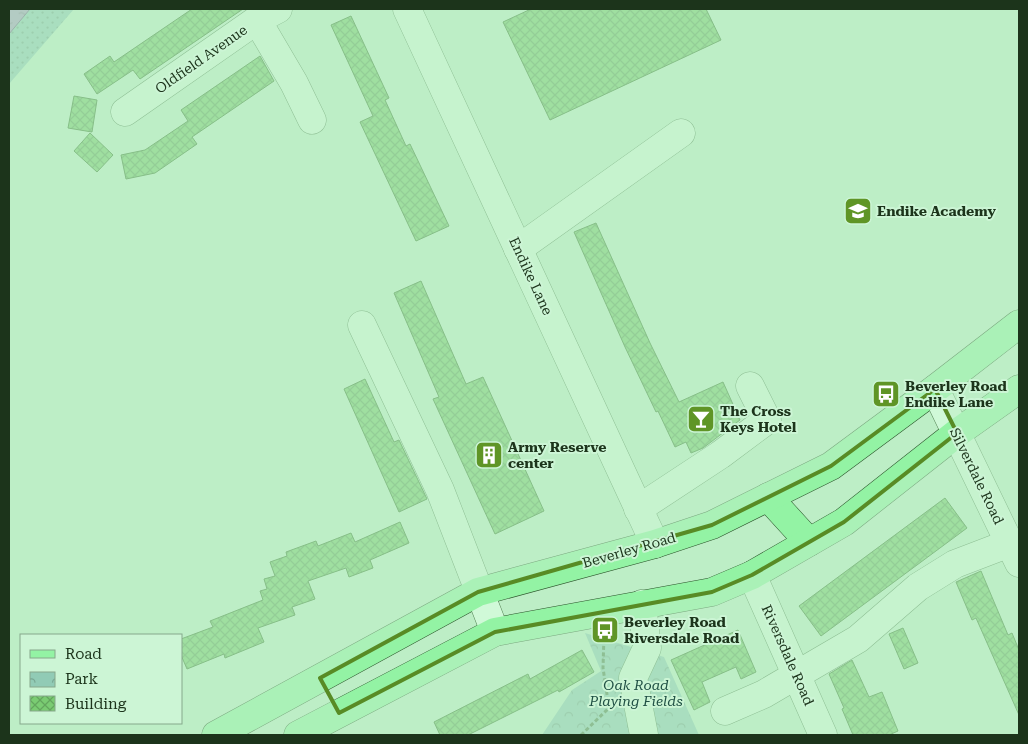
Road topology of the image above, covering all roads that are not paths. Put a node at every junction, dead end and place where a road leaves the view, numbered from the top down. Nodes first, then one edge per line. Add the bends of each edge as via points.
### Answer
1 (407, 9) edge
2 (266, 13) edge
3 (125, 112) dead end
4 (312, 120) dead end
5 (681, 133) dead end
6 (518, 249) junction
7 (362, 324) dead end
8 (1019, 324) edge
9 (750, 386) dead end
10 (935, 389) junction
11 (1019, 389) edge
12 (957, 433) junction
13 (768, 497) junction
14 (638, 508) junction
15 (809, 542) junction
16 (655, 544) junction
17 (1014, 553) edge
18 (752, 575) junction
19 (478, 592) junction
20 (631, 606) junction
21 (495, 632) junction
22 (796, 674) junction
23 (320, 678) junction
24 (725, 711) dead end
25 (339, 713) junction
26 (216, 735) edge
27 (298, 735) edge
28 (644, 735) edge
29 (823, 735) edge

1 - 6 street, Endike Lane
2 - 3 street, Oldfield Avenue
2 - 4 street
5 - 6 street
6 - 14 street, Endike Lane
7 - 19 street via 440,490
8 - 10 main road, Beverley Road
9 - 14 street via 766,420 720,456
10 - 12 street, Silverdale Road
10 - 13 main road, Beverley Road via 830,466
11 - 12 main road
12 - 15 main road via 844,522
12 - 17 street, Silverdale Road
13 - 15 main road
13 - 16 main road, Beverley Road via 712,525
14 - 16 street, Endike Lane
15 - 18 main road
16 - 19 main road, Beverley Road
17 - 22 street via 955,564 918,587 858,639
18 - 20 main road via 712,592
18 - 22 street, Riversdale Road
19 - 21 street
19 - 23 main road, Beverley Road
20 - 21 main road
20 - 28 street via 647,648 633,678
21 - 25 main road
22 - 24 street via 764,694
22 - 29 street, Riversdale Road
23 - 25 main road
23 - 26 main road, Beverley Road
25 - 27 main road

